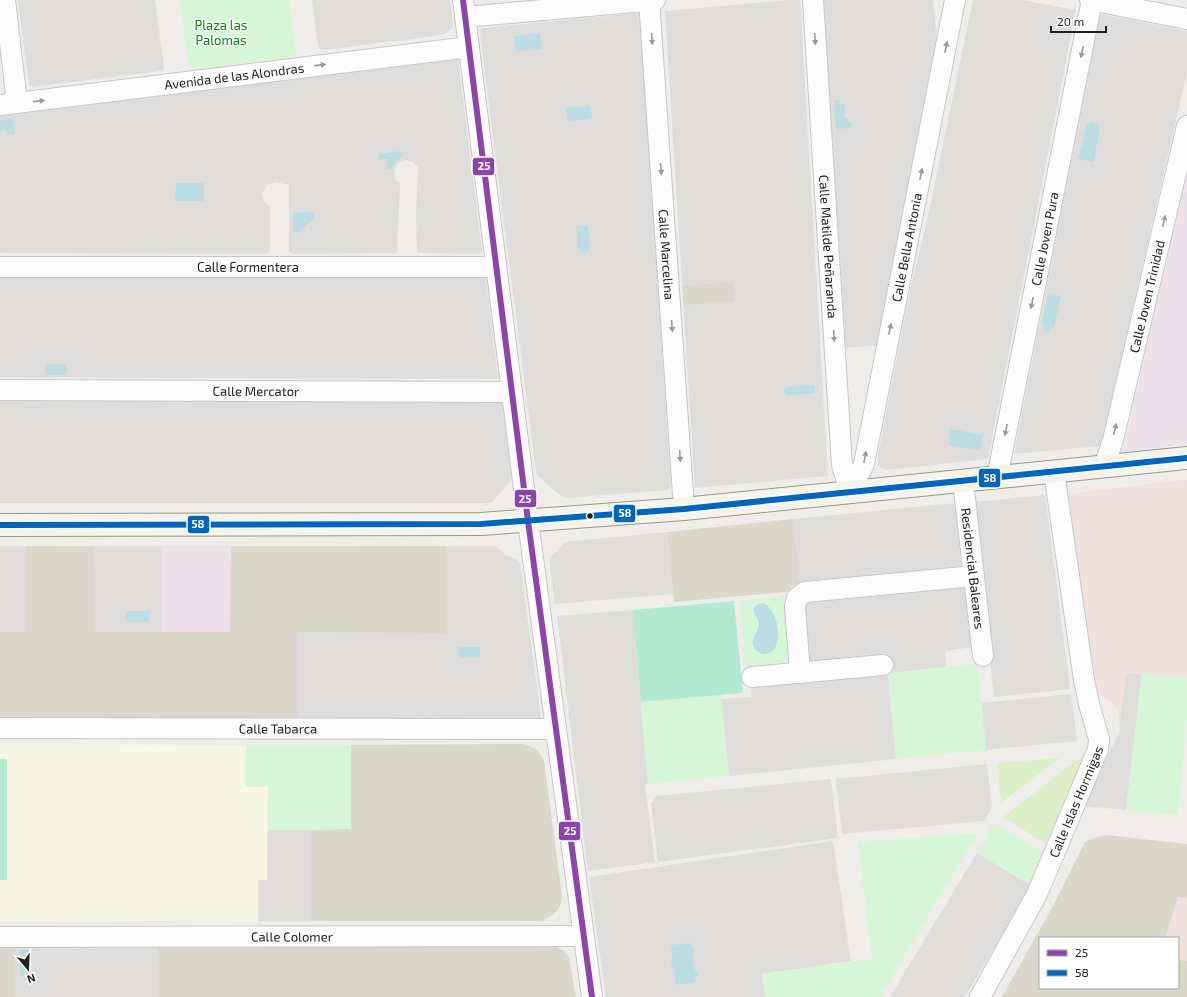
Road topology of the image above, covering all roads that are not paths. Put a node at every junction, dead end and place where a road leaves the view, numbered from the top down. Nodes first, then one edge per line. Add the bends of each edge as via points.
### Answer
1 (5, 0) edge
2 (649, 0) edge
3 (655, 0) edge
4 (813, 0) edge
5 (955, 0) edge
6 (1092, 0) edge
7 (464, 8) edge
8 (1187, 19) edge
9 (468, 47) junction
10 (9, 104) edge
11 (1187, 126) edge
12 (0, 266) edge
13 (496, 267) junction
14 (0, 390) edge
15 (512, 392) junction
16 (1187, 458) edge
17 (1104, 467) junction
18 (1054, 472) junction
19 (997, 478) junction
20 (962, 481) junction
21 (850, 492) junction
22 (684, 508) junction
23 (528, 521) junction
24 (0, 524) edge
25 (974, 576) junction
26 (983, 656) dead end
27 (882, 665) dead end
28 (800, 673) junction
29 (752, 677) dead end
30 (0, 728) edge
31 (556, 729) junction
32 (583, 936) junction
33 (0, 937) edge
34 (592, 997) edge
35 (980, 997) edge

1 - 10 street
2 - 3 street
2 - 7 street
2 -> 22 street, Calle Marcelina
4 -> 21 street, Calle Matilde Peñaranda via 842,465
21 -> 5 street, Calle Bella Antonia via 864,464
6 - 8 street
6 -> 19 street, Calle Joven Pura
7 - 9 street
10 -> 9 street, Avenida de las Alondras
9 - 13 street
17 -> 11 street, Calle Joven Trinidad via 1113,440
12 - 13 street, Calle Formentera
13 - 15 street
14 - 15 street, Calle Mercator
15 - 23 street
16 - 17 main road
17 - 18 main road
18 - 19 main road
18 - 35 street, Calle Islas Hormigas via 1084,680 1088,704 1099,739 1098,749 1036,896
19 - 20 main road
20 - 21 main road
20 - 25 street, Residencial Baleares
21 - 22 main road
22 - 23 main road
23 - 24 main road via 481,524
23 - 31 street
25 - 26 street, Residencial Baleares
25 - 28 street via 810,591 801,594 794,607
27 - 28 street
28 - 29 street
30 - 31 street, Calle Tabarca
31 - 32 street
32 - 33 street, Calle Colomer
32 - 34 street

